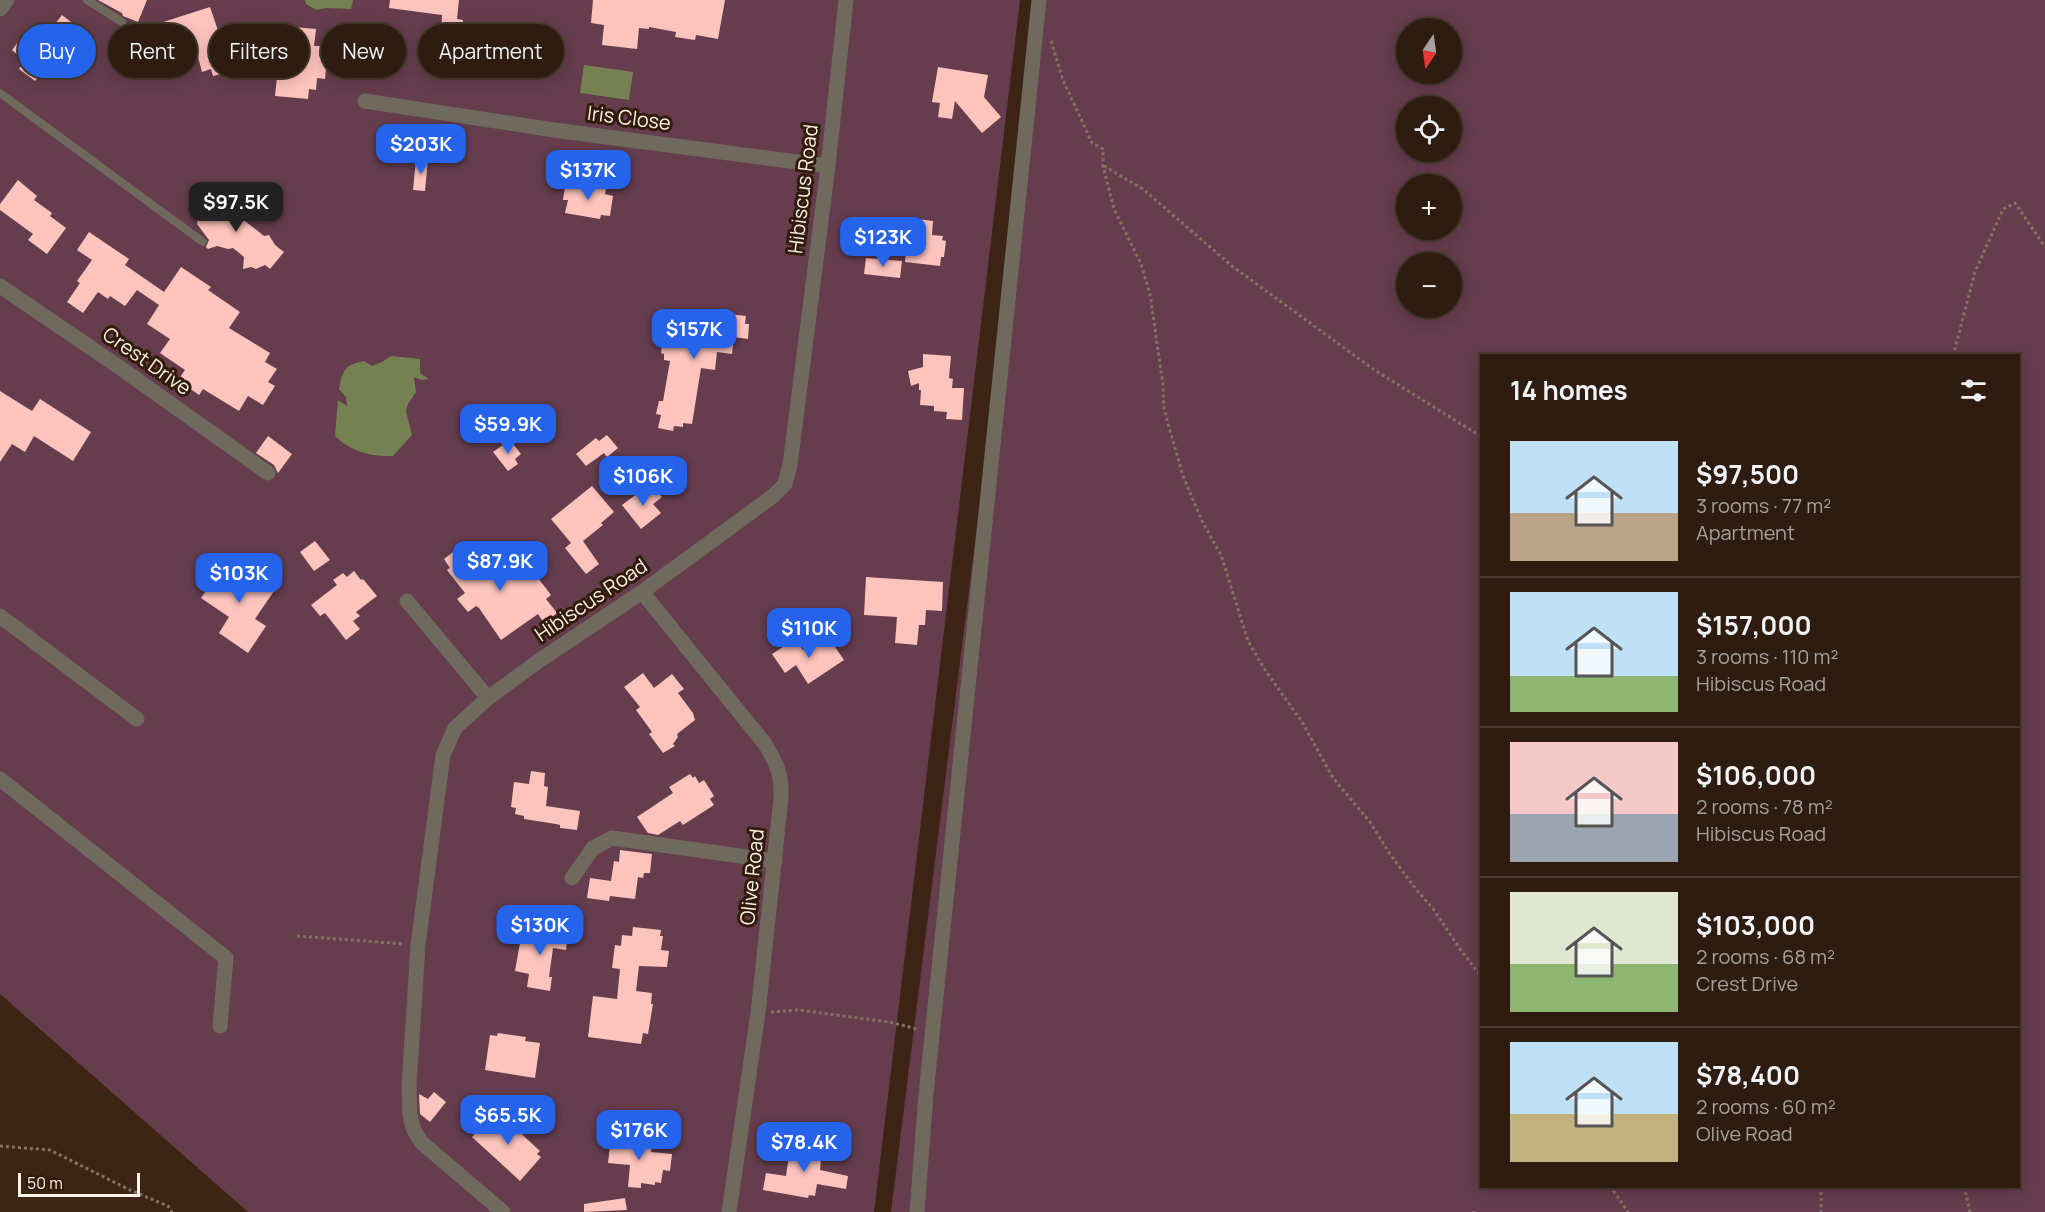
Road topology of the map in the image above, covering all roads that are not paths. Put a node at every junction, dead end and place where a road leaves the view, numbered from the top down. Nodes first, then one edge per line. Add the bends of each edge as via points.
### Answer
1 (7, 0) edge
2 (87, 0) edge
3 (846, 0) edge
4 (1039, 0) edge
5 (0, 9) edge
6 (122, 22) dead end
7 (0, 93) edge
8 (365, 101) dead end
9 (828, 166) junction
10 (203, 242) dead end
11 (0, 286) edge
12 (268, 473) dead end
13 (642, 592) junction
14 (407, 601) dead end
15 (0, 616) edge
16 (488, 699) junction
17 (137, 718) dead end
18 (0, 779) edge
19 (775, 861) junction
20 (572, 878) dead end
21 (220, 1026) dead end
22 (504, 1212) edge
23 (729, 1212) edge
24 (917, 1212) edge

1 - 5 street
2 - 6 lane
3 - 9 street, Hibiscus Road
4 - 24 street
7 - 10 lane
8 - 9 street, Iris Close
9 - 13 street, Hibiscus Road via 785,484
11 - 12 street, Crest Drive
13 - 16 street, Hibiscus Road
13 - 19 street, Olive Road via 765,744 776,764 782,779
14 - 16 street
15 - 17 street
16 - 22 street, Hibiscus Road via 456,728 442,756 418,945 409,1086 410,1114 421,1142
18 - 21 street via 226,958
19 - 20 street via 612,838 593,848
19 - 23 street, Olive Road

